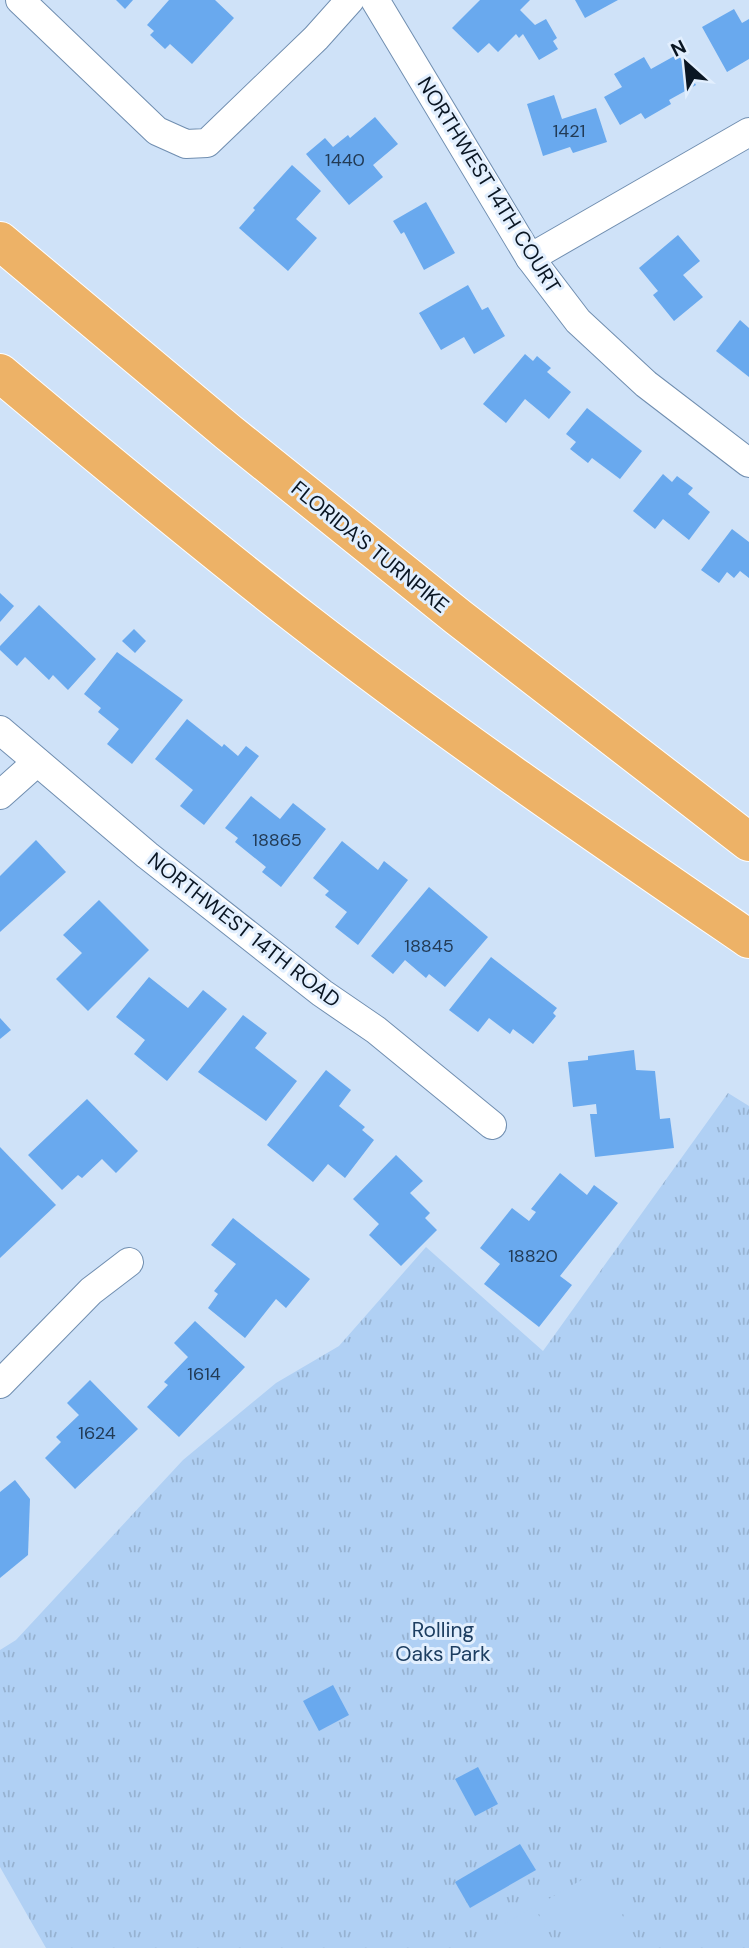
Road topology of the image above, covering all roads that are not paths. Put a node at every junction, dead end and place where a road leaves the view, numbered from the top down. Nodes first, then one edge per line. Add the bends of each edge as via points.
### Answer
1 (20, 0) edge
2 (350, 0) edge
3 (375, 0) edge
4 (749, 132) edge
5 (0, 241) edge
6 (530, 258) junction
7 (0, 373) edge
8 (749, 463) edge
9 (0, 730) edge
10 (37, 762) junction
11 (0, 795) edge
12 (749, 842) edge
13 (749, 939) edge
14 (492, 1125) dead end
15 (129, 1262) dead end
16 (0, 1384) edge

1 - 2 street via 158,131 186,144 207,143
3 - 6 street, NORTHWEST 14TH COURT
4 - 6 street
5 - 12 highway, FLORIDA'S TURNPIKE via 448,609
6 - 8 street, NORTHWEST 14TH COURT via 578,321 646,384
7 - 13 highway via 304,621 486,756
9 - 10 street, NORTHWEST 14TH ROAD
10 - 11 street
10 - 14 street, NORTHWEST 14TH ROAD via 156,862
15 - 16 street via 91,1291

